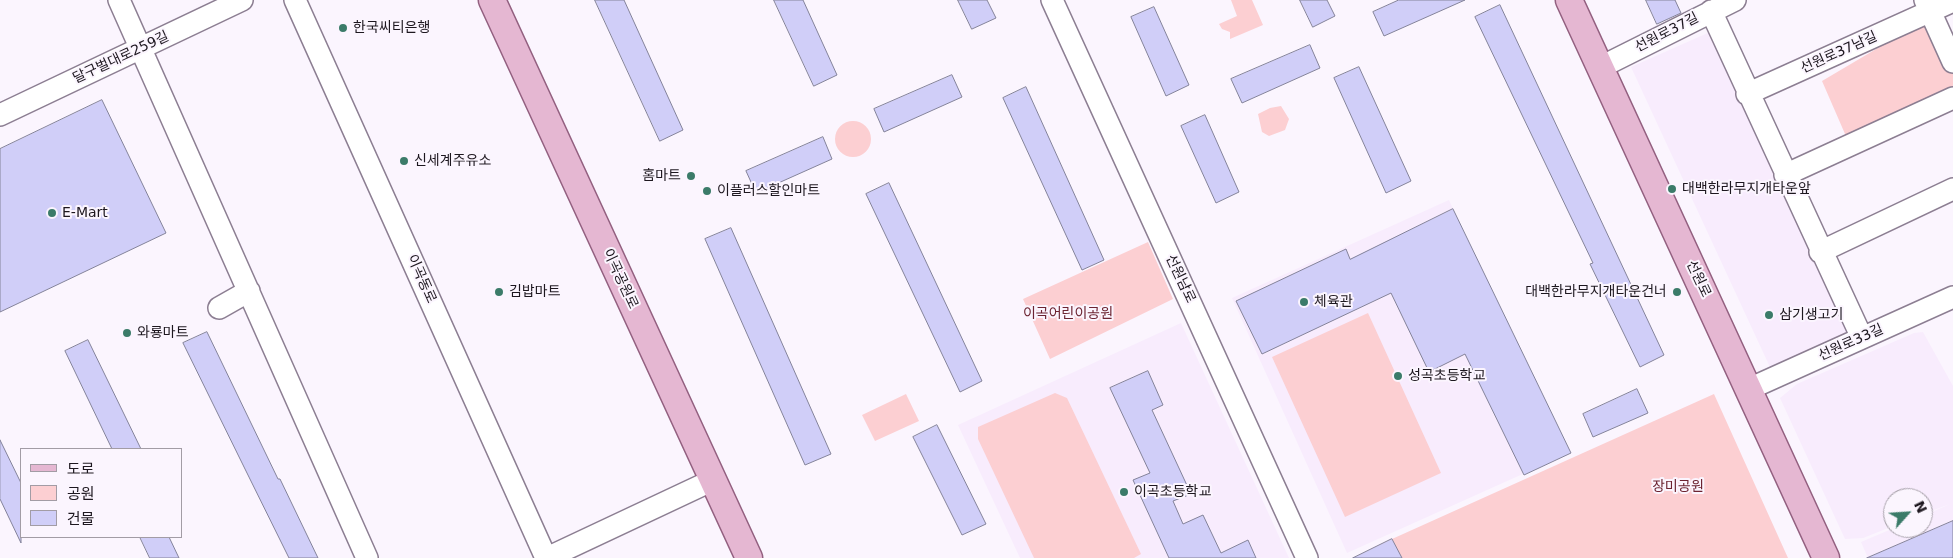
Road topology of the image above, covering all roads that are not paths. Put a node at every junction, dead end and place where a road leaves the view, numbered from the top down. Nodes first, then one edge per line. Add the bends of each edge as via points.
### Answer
1 (119, 0) edge
2 (242, 0) edge
3 (296, 0) edge
4 (492, 0) edge
5 (1052, 0) edge
6 (1570, 0) edge
7 (1735, 0) edge
8 (1953, 1) edge
9 (1927, 6) edge
10 (1710, 11) junction
11 (142, 50) junction
12 (1953, 62) edge
13 (1601, 68) junction
14 (1747, 94) junction
15 (1953, 98) edge
16 (0, 115) edge
17 (1785, 175) junction
18 (1953, 189) edge
19 (1820, 252) junction
20 (249, 291) junction
21 (1953, 297) edge
22 (219, 308) dead end
23 (1862, 338) junction
24 (1748, 389) junction
25 (713, 480) junction
26 (367, 558) edge
27 (546, 558) edge
28 (749, 558) edge
29 (1307, 558) edge
30 (1826, 558) edge

1 - 11 street
2 - 11 street, 달구벌대로259길
3 - 27 street, 이곡동로
4 - 25 main road, 이곡공원로
5 - 29 street, 선원남로
6 - 13 main road, 선원로
7 - 10 street, 선원로37길
8 - 9 street, 선원로37남길
9 - 12 street
9 - 14 street, 선원로37남길
10 - 13 street, 선원로37길
10 - 14 street
11 - 16 street, 달구벌대로259길
11 - 20 street
13 - 24 main road, 선원로
14 - 17 street
15 - 17 street
17 - 19 street
18 - 19 street
19 - 23 street
20 - 22 street
20 - 26 street
21 - 23 street, 선원로33길
23 - 24 street, 선원로33길
24 - 30 main road, 선원로
25 - 27 street
25 - 28 main road, 이곡공원로

